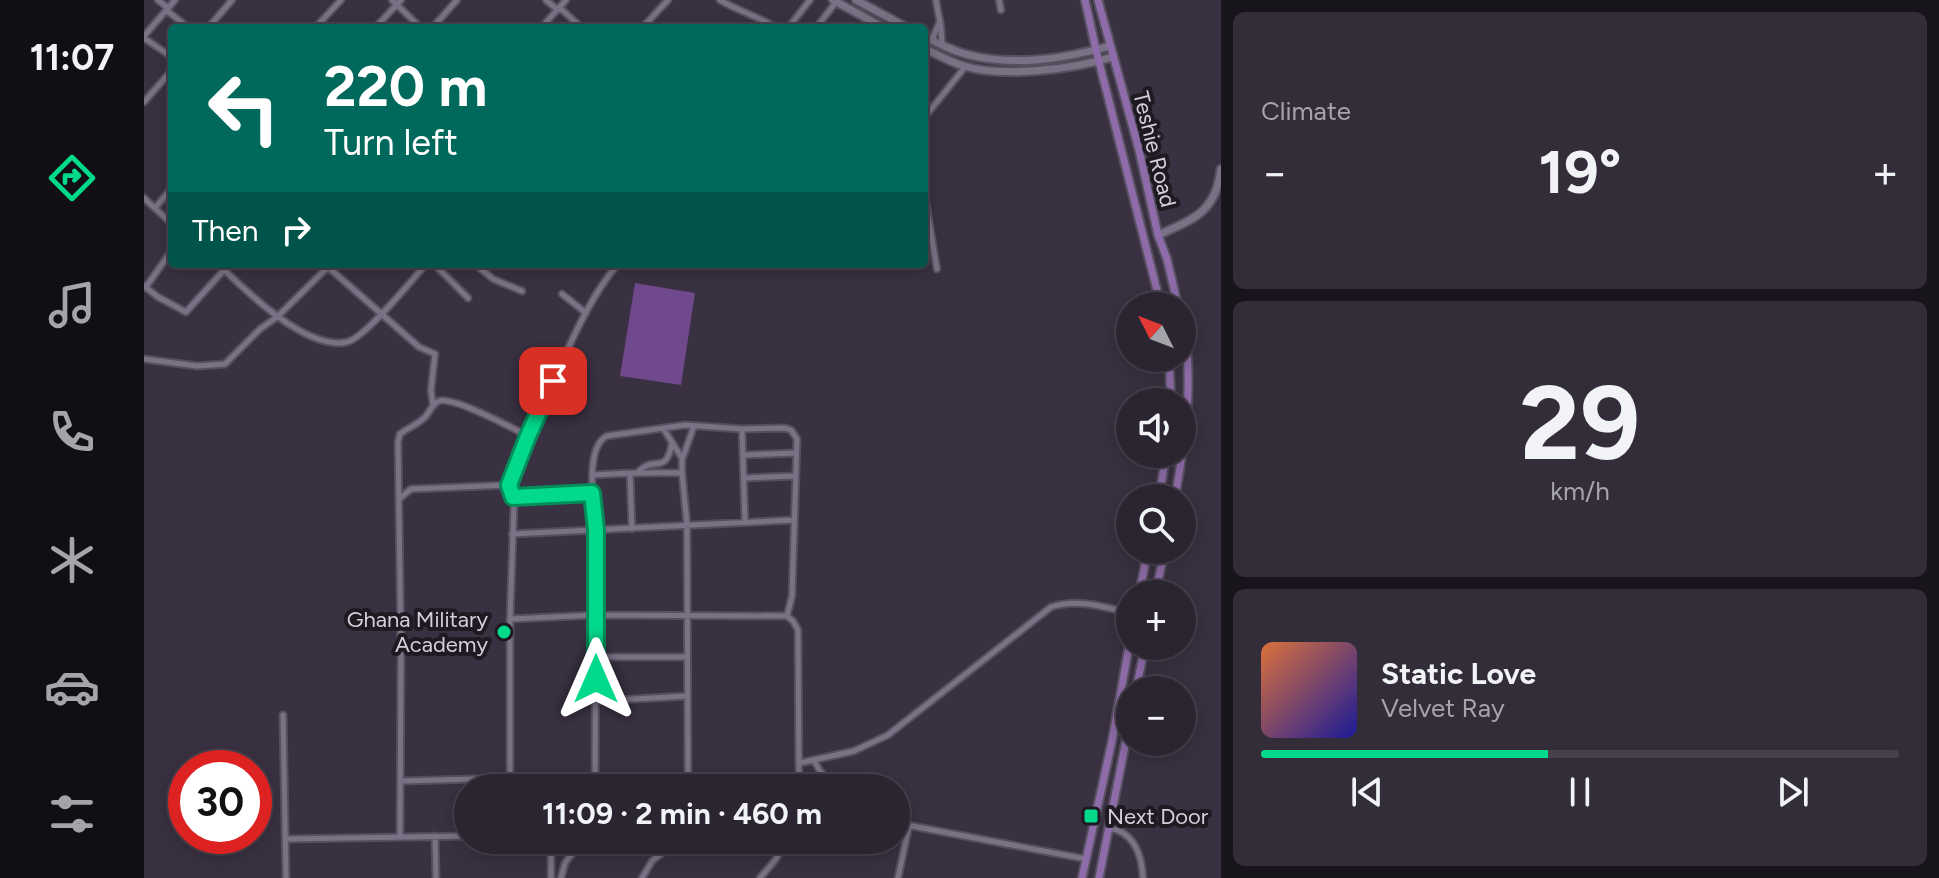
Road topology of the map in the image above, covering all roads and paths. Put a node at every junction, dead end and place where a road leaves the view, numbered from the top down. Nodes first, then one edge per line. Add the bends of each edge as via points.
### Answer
1 (158, 0) edge
2 (175, 0) edge
3 (232, 0) edge
4 (341, 0) edge
5 (457, 0) edge
6 (546, 0) edge
7 (566, 0) edge
8 (668, 0) edge
9 (720, 0) edge
10 (810, 0) edge
11 (856, 0) edge
12 (936, 0) edge
13 (999, 0) edge
14 (1085, 0) edge
15 (1098, 0) edge
16 (396, 1) edge
17 (835, 1) edge
18 (167, 9) junction
19 (559, 9) junction
20 (1001, 10) dead end
21 (940, 20) junction
22 (184, 24) edge
23 (211, 24) edge
24 (319, 24) edge
25 (378, 24) edge
26 (417, 24) edge
27 (436, 24) edge
28 (545, 24) edge
29 (577, 24) edge
30 (646, 24) edge
31 (769, 24) edge
32 (791, 24) edge
33 (819, 24) edge
34 (877, 24) edge
35 (901, 24) edge
36 (144, 37) edge
37 (928, 38) edge
38 (942, 45) junction
39 (1110, 46) junction
40 (928, 50) edge
41 (1096, 50) junction
42 (168, 54) edge
43 (1113, 57) junction
44 (1099, 61) junction
45 (965, 67) junction
46 (168, 75) edge
47 (144, 102) edge
48 (928, 113) edge
49 (1221, 169) edge
50 (168, 193) edge
51 (144, 198) edge
52 (155, 208) junction
53 (928, 216) edge
54 (168, 220) edge
55 (1158, 235) junction
56 (168, 255) edge
57 (219, 268) edge
58 (222, 268) edge
59 (328, 268) edge
60 (332, 268) edge
61 (422, 268) edge
62 (438, 268) edge
63 (480, 268) edge
64 (615, 268) edge
65 (937, 269) dead end
66 (145, 286) edge
67 (522, 291) dead end
68 (1157, 292) edge
69 (1175, 292) edge
70 (562, 294) dead end
71 (468, 298) dead end
72 (382, 313) junction
73 (587, 313) junction
74 (277, 317) junction
75 (144, 359) edge
76 (1188, 372) edge
77 (433, 405) junction
78 (694, 426) junction
79 (663, 428) junction
80 (742, 429) junction
81 (528, 436) junction
82 (673, 440) junction
83 (796, 453) junction
84 (743, 455) junction
85 (682, 458) junction
86 (638, 472) junction
87 (630, 473) junction
88 (682, 473) junction
89 (593, 475) junction
90 (795, 476) junction
91 (744, 478) junction
92 (398, 479) junction
93 (1177, 484) edge
94 (509, 485) junction
95 (411, 489) junction
96 (592, 493) junction
97 (513, 497) junction
98 (399, 499) junction
99 (793, 520) junction
100 (745, 522) junction
101 (687, 524) junction
102 (632, 529) junction
103 (596, 530) junction
104 (512, 534) junction
105 (1116, 610) edge
106 (596, 615) junction
107 (688, 616) junction
108 (787, 616) junction
109 (510, 619) junction
110 (596, 657) junction
111 (688, 657) junction
112 (1127, 660) edge
113 (688, 696) junction
114 (596, 701) junction
115 (283, 715) dead end
116 (1123, 756) edge
117 (814, 761) junction
118 (800, 763) junction
119 (510, 774) edge
120 (595, 774) edge
121 (688, 774) edge
122 (800, 774) edge
123 (823, 774) edge
124 (454, 780) edge
125 (402, 781) junction
126 (910, 826) edge
127 (1109, 828) junction
128 (435, 836) junction
129 (454, 836) edge
130 (400, 837) junction
131 (286, 839) junction
132 (551, 854) edge
133 (572, 854) edge
134 (661, 854) edge
135 (779, 854) edge
136 (903, 854) edge
137 (1086, 859) junction
138 (286, 878) edge
139 (436, 878) edge
140 (551, 878) edge
141 (561, 878) edge
142 (642, 878) edge
143 (760, 878) edge
144 (898, 878) edge
145 (1082, 878) edge
146 (1099, 878) edge
147 (1143, 878) edge

1 - 18 street
2 - 18 street
3 - 23 street
4 - 24 street
5 - 27 street
6 - 19 street
7 - 19 street
8 - 30 street
9 - 31 street
10 - 32 street
11 - 35 main road
12 - 21 street
13 - 20 street
14 - 41 main road, Teshie Road
15 - 39 main road, Teshie Road
16 - 25 street
16 - 26 street
17 - 33 street
17 - 34 main road
18 - 22 street
18 - 36 street
19 - 28 street
19 - 29 street
21 - 37 street
21 - 38 street
36 - 42 street
37 - 38 main road
38 - 41 main road via 1009,61
39 - 41 main road
39 - 43 main road, Teshie Road
40 - 45 main road
41 - 44 main road, Teshie Road
43 - 44 main road
43 - 55 main road, Teshie Road
44 - 45 main road via 1021,72
44 - 68 main road, Teshie Road
45 - 48 street
46 - 47 street
49 - 55 main road via 1216,193 1202,213
50 - 52 street
51 - 52 street
52 - 54 street
53 - 65 street
55 - 69 main road, Teshie Road
56 - 66 street
57 - 66 street via 186,312
58 - 74 street
59 - 74 street
60 - 72 street
61 - 72 street
62 - 71 street
63 - 67 street
64 - 73 street
70 - 73 street
72 - 74 street via 347,342 311,336
72 - 77 street via 419,347 435,354
73 - 81 street
74 - 75 street via 225,364
76 - 93 main road
77 - 81 street via 447,401 464,406
77 - 92 street via 418,424 400,434
78 - 79 street
78 - 80 street
78 - 85 street
79 - 82 street
79 - 89 street via 601,439
80 - 83 street via 791,430
80 - 84 street
81 - 94 street
82 - 85 street
82 - 86 street via 664,462
83 - 84 street
83 - 90 street
84 - 91 street
85 - 88 street
86 - 87 street
86 - 88 street
87 - 89 street
87 - 102 street
88 - 101 street
89 - 96 street
90 - 91 street
90 - 99 street
91 - 100 street
92 - 95 street
92 - 98 street
94 - 95 street
94 - 97 street
95 - 98 street
96 - 97 street
96 - 103 street
97 - 104 street
98 - 125 street
99 - 100 street
99 - 108 street
100 - 101 street
101 - 102 street
101 - 107 street
102 - 103 street
103 - 104 street
103 - 106 street
104 - 109 street
105 - 117 street via 1064,602 1051,607 888,735
106 - 107 street
106 - 109 street
106 - 110 street
107 - 108 street
107 - 111 street
108 - 118 street via 798,630
109 - 119 street
110 - 111 street
110 - 114 street
111 - 113 street
112 - 137 main road
113 - 114 street
113 - 121 street
114 - 120 street
115 - 131 street
116 - 127 main road
117 - 118 street
117 - 123 street
118 - 122 street
124 - 125 street
125 - 130 street
126 - 137 street
127 - 146 main road
127 - 147 street via 1131,838
128 - 129 street
128 - 130 street
128 - 139 street
130 - 131 street
131 - 138 street
132 - 140 street
133 - 141 street
134 - 142 street
135 - 143 street
136 - 144 street
137 - 145 main road

